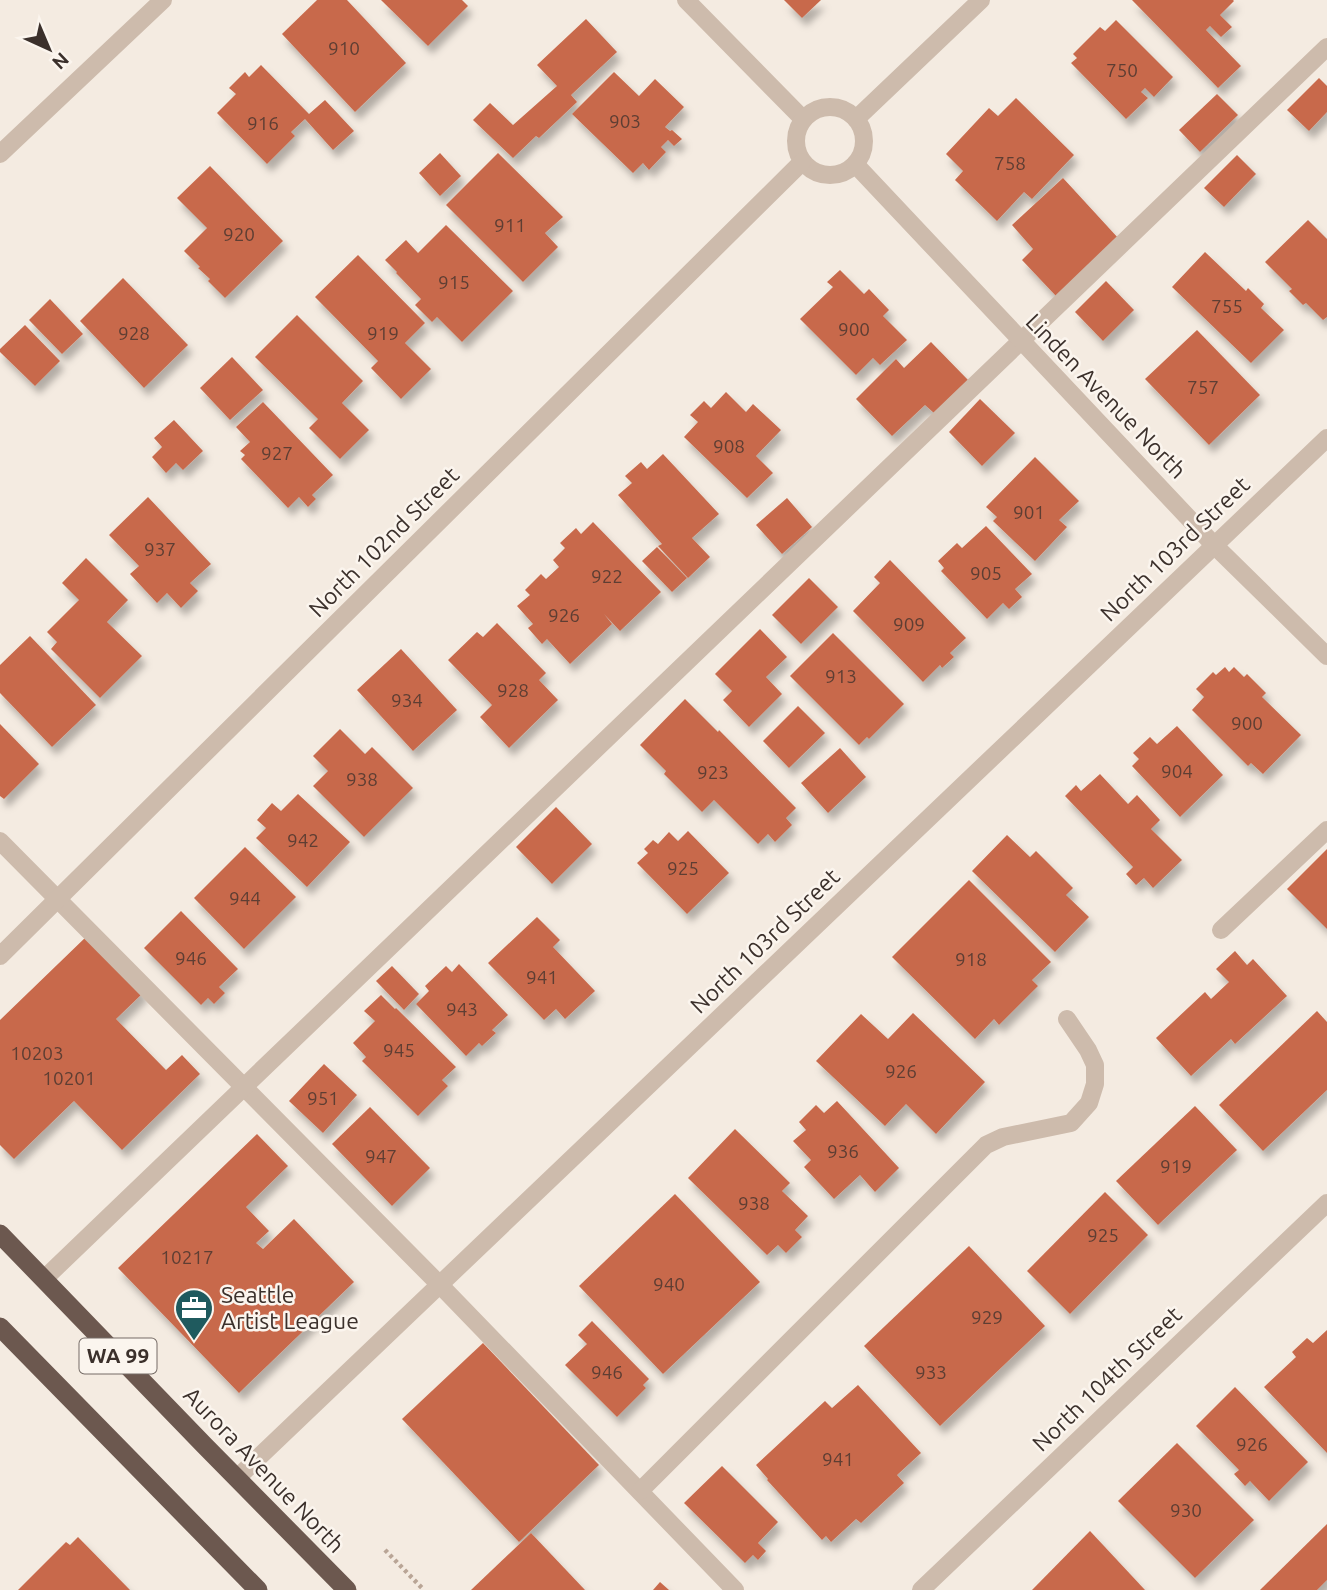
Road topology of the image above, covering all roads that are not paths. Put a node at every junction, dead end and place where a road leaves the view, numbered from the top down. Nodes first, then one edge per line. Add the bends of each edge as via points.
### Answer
1 (163, 0) edge
2 (686, 0) edge
3 (981, 0) edge
4 (1327, 47) edge
5 (803, 119) junction
6 (856, 119) junction
7 (0, 154) edge
8 (802, 162) junction
9 (855, 164) junction
10 (1020, 341) junction
11 (1327, 438) edge
12 (1214, 545) junction
13 (1327, 656) edge
14 (1327, 830) edge
15 (0, 841) edge
16 (58, 900) junction
17 (1221, 930) dead end
18 (0, 956) edge
19 (1067, 1019) dead end
20 (243, 1088) junction
21 (1327, 1203) edge
22 (0, 1234) edge
23 (44, 1279) junction
24 (440, 1285) junction
25 (0, 1327) edge
26 (237, 1478) junction
27 (640, 1491) junction
28 (258, 1590) edge
29 (347, 1590) edge
30 (735, 1590) edge
31 (921, 1590) edge

1 - 7 street
2 - 5 street
3 - 6 street
4 - 10 street
5 - 6 street via 821,107 832,106
5 - 8 street via 795,139
6 - 9 street via 864,143
8 - 9 street via 822,175 845,172
8 - 16 street, North 102nd Street
9 - 10 street, Linden Avenue North
10 - 12 street, Linden Avenue North
10 - 20 street
11 - 12 street, North 103rd Street
12 - 13 street, Linden Avenue North
12 - 24 street, North 103rd Street
14 - 17 street
15 - 16 street
16 - 18 street, North 102nd Street
16 - 20 street
19 - 27 street via 1094,1065 1089,1103 1070,1122 986,1145
20 - 23 street
20 - 24 street
21 - 31 street, North 104th Street
22 - 23 highway, Aurora Avenue North / WA 99
23 - 26 highway, Aurora Avenue North / WA 99
24 - 26 street, North 103rd Street
24 - 27 street
25 - 28 highway, WA 99
26 - 29 highway, Aurora Avenue North / WA 99
27 - 30 street

